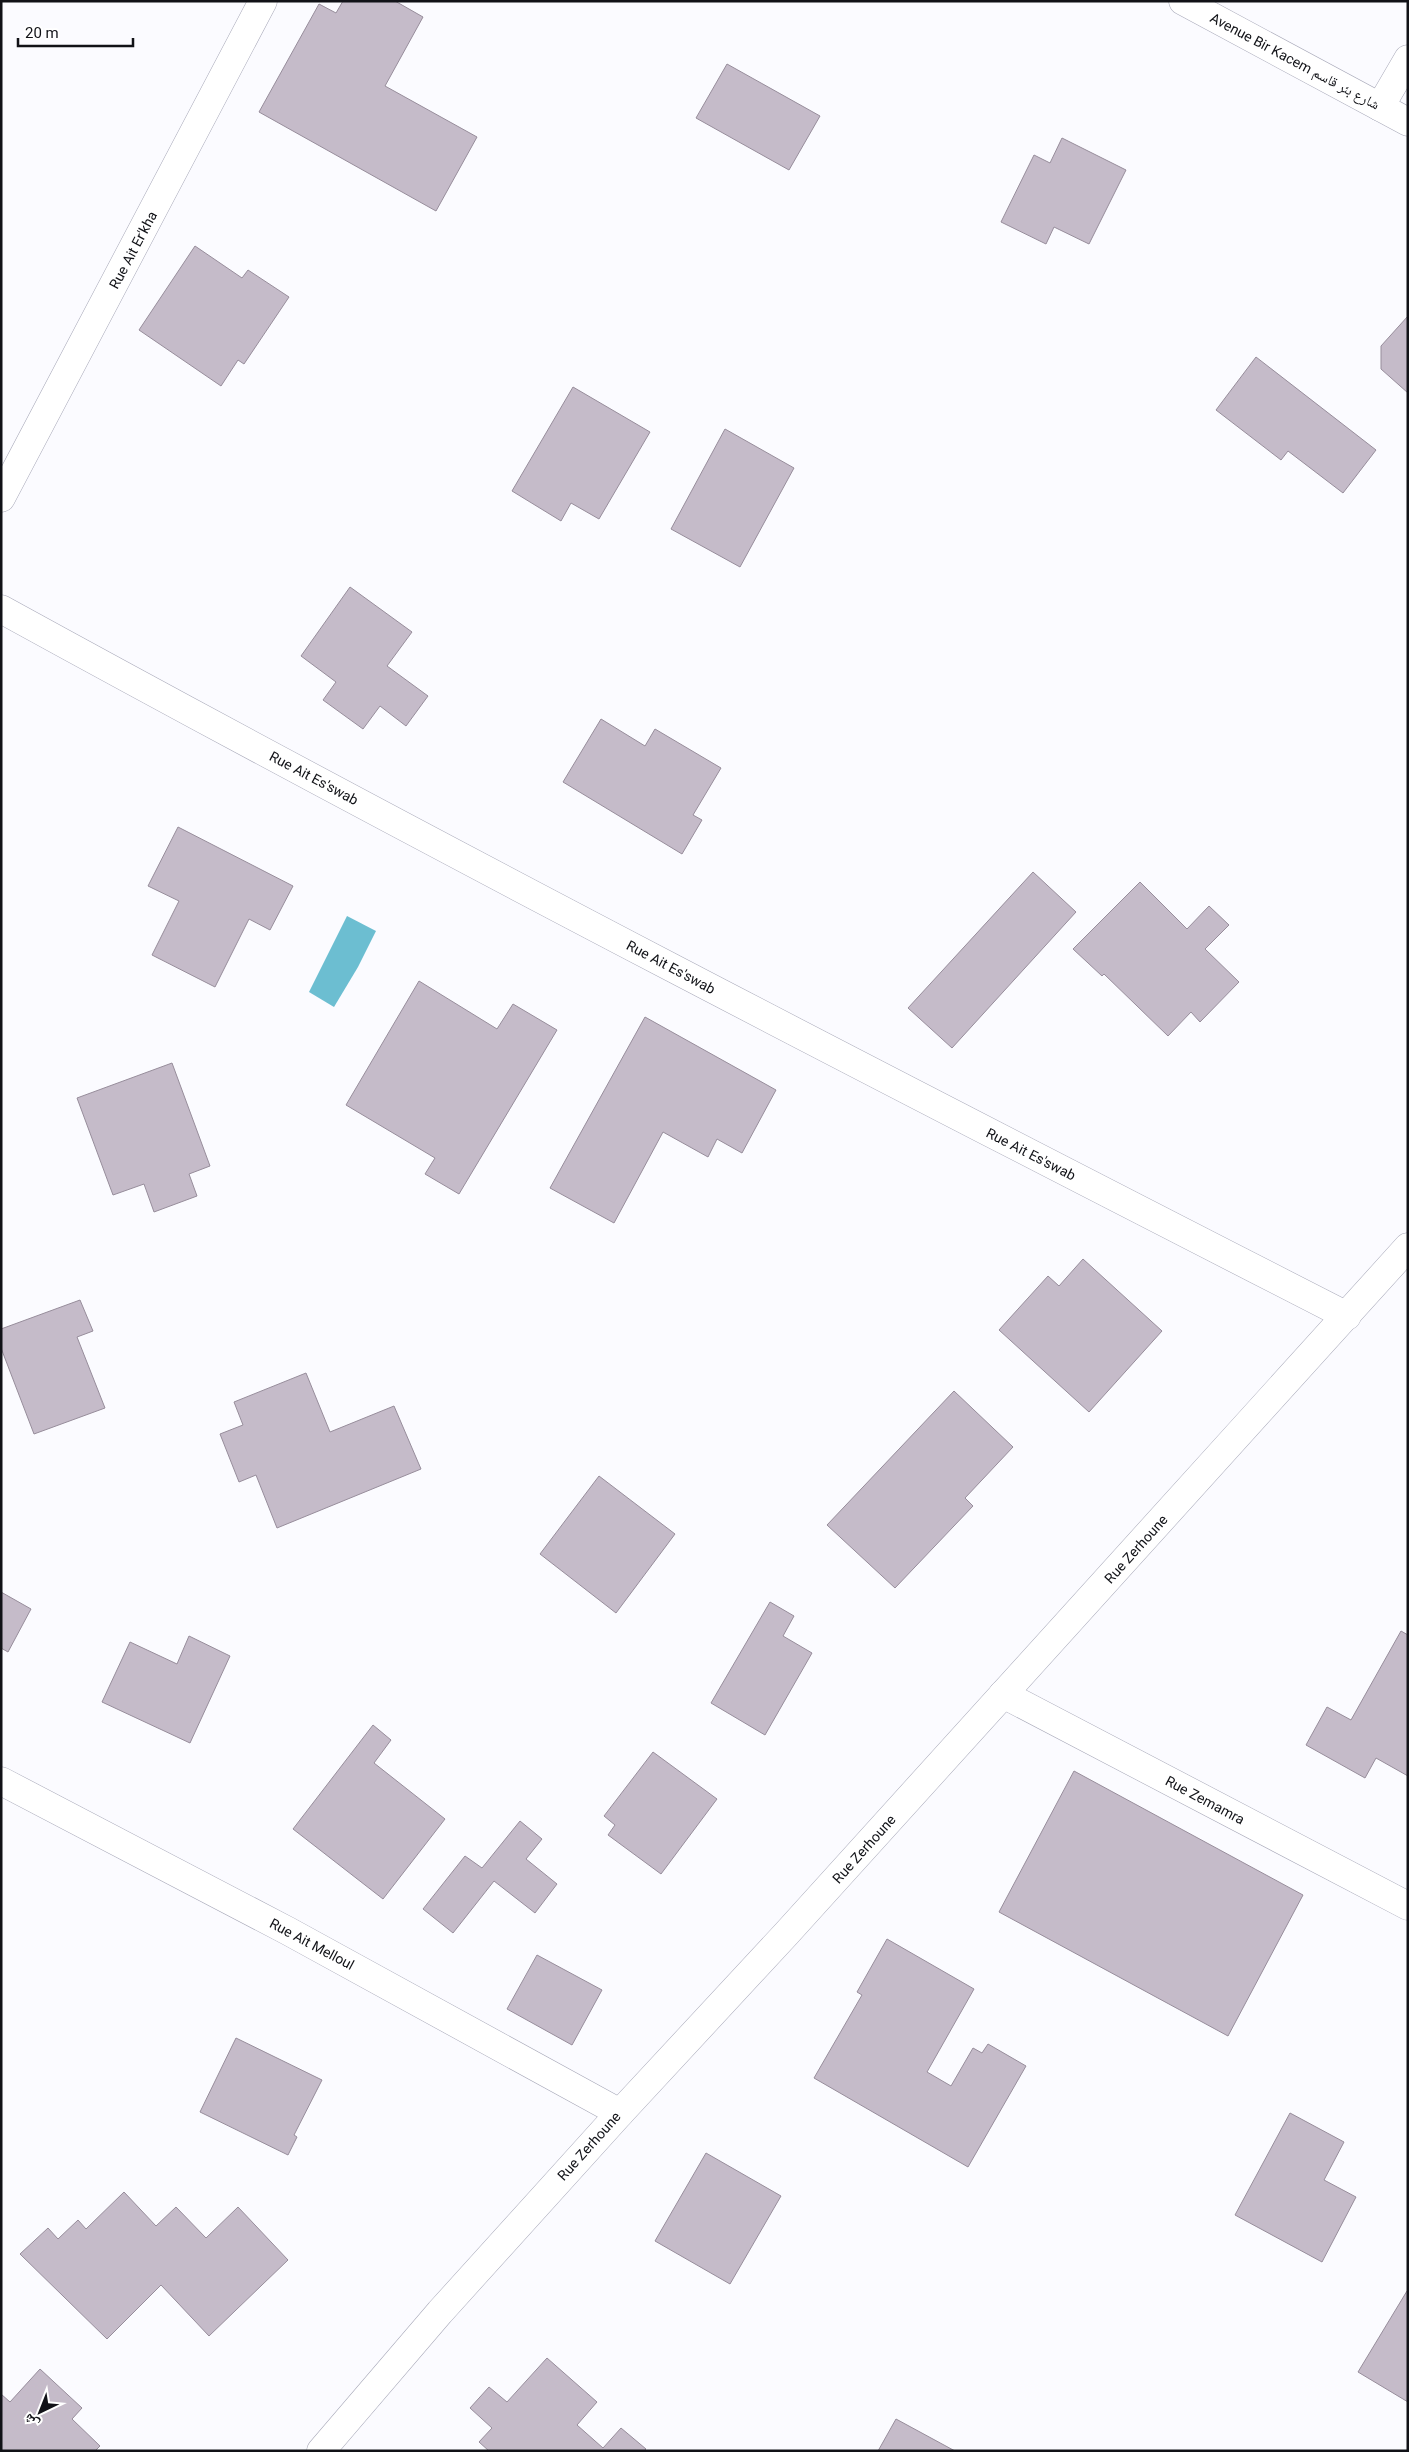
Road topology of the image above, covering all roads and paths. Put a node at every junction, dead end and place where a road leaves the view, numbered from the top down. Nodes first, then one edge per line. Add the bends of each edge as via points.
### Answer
1 (263, 1) edge
2 (1183, 1) edge
3 (1408, 59) edge
4 (1380, 107) junction
5 (1408, 122) edge
6 (1, 498) edge
7 (1, 609) edge
8 (1408, 1248) edge
9 (1347, 1316) junction
10 (1003, 1694) junction
11 (1, 1781) edge
12 (1408, 1906) edge
13 (620, 2113) junction
14 (321, 2451) edge

1 - 6 street, Rue Ait Er'kha
2 - 4 street, Avenue Bir Kacem شارع بئر قاسم
3 - 4 street
4 - 5 street, Avenue Bir Kacem شارع بئر قاسم
7 - 9 street, Rue Ait Es'swab via 742,1005
8 - 9 street, Rue Zerhoune
9 - 10 street, Rue Zerhoune
10 - 12 street, Rue Zemamra
10 - 13 street, Rue Zerhoune
11 - 13 street, Rue Ait Melloul via 288,1931
13 - 14 street, Rue Zerhoune via 440,2312

